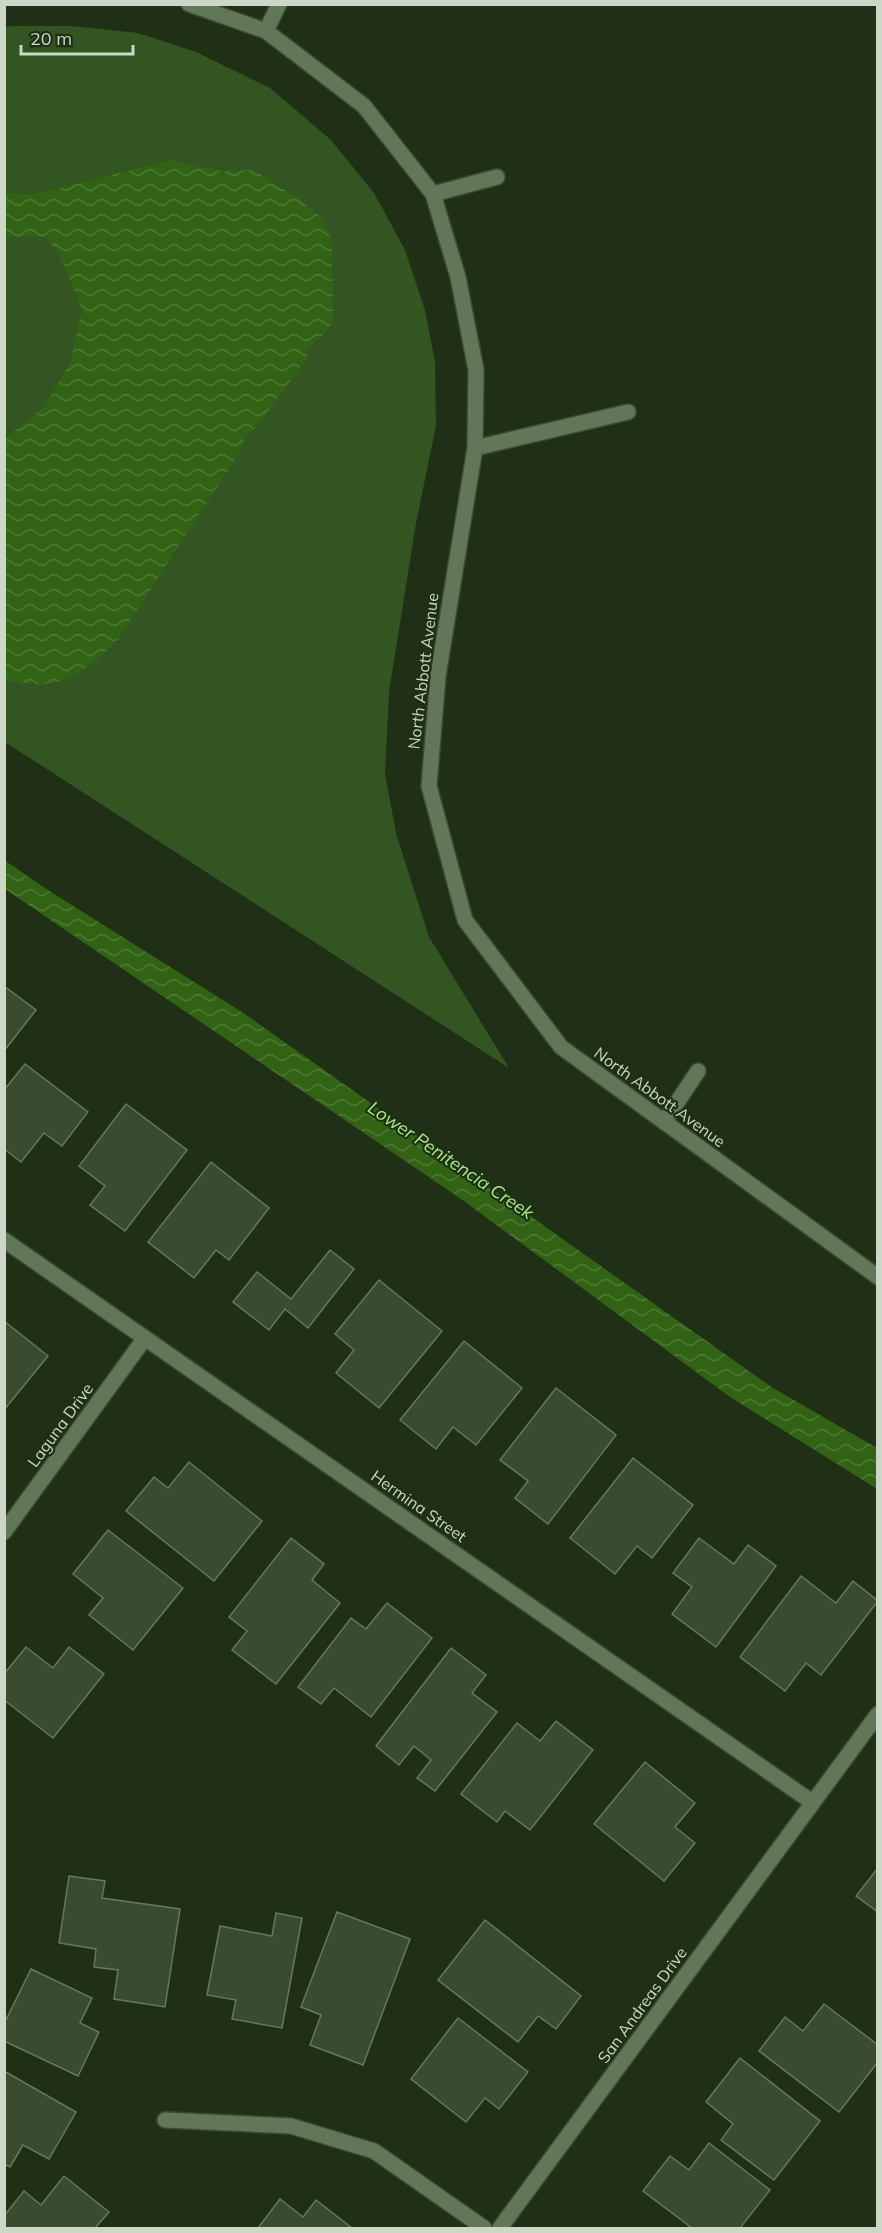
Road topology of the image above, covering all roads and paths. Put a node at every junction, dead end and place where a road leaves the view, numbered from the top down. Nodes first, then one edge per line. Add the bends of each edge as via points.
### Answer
1 (189, 4) edge
2 (279, 4) edge
3 (266, 31) junction
4 (497, 177) dead end
5 (433, 194) junction
6 (628, 412) dead end
7 (475, 448) junction
8 (698, 1071) dead end
9 (664, 1122) junction
10 (4, 1240) edge
11 (878, 1277) edge
12 (145, 1338) junction
13 (4, 1532) edge
14 (878, 1714) edge
15 (812, 1802) junction
16 (165, 2120) dead end
17 (484, 2229) edge
18 (500, 2229) edge

1 - 3 street, North Abbott Avenue
2 - 3 street
3 - 5 street, North Abbott Avenue via 364,106
4 - 5 street
5 - 7 street, North Abbott Avenue via 458,277 476,370
6 - 7 street
7 - 9 street, North Abbott Avenue via 438,676 429,786 465,920 561,1047
8 - 9 street
9 - 11 street, North Abbott Avenue
10 - 12 street, Hermina Street
12 - 13 street, Laguna Drive
12 - 15 street, Hermina Street
14 - 15 street
15 - 18 street, San Andreas Drive
16 - 17 street via 291,2126 374,2151

